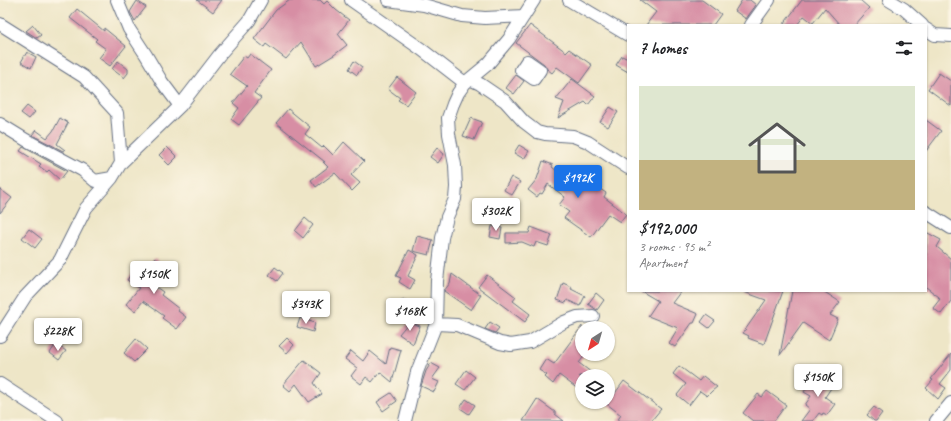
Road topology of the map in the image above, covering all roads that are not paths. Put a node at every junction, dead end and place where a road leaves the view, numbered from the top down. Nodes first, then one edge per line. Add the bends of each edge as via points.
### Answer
1 (117, 0) edge
2 (261, 0) edge
3 (351, 0) edge
4 (388, 0) edge
5 (534, 0) edge
6 (569, 0) edge
7 (770, 0) edge
8 (895, 1) edge
9 (524, 16) junction
10 (752, 24) edge
11 (921, 24) edge
12 (2, 27) edge
13 (927, 30) edge
14 (627, 34) edge
15 (951, 36) edge
16 (468, 81) junction
17 (180, 106) junction
18 (0, 124) edge
19 (121, 163) junction
20 (627, 167) edge
21 (112, 178) junction
22 (927, 213) edge
23 (951, 228) edge
24 (593, 316) dead end
25 (436, 324) junction
26 (0, 336) edge
27 (0, 384) edge
28 (951, 403) edge
29 (57, 421) edge
30 (405, 421) edge
31 (936, 421) edge

1 - 17 street via 129,29
2 - 17 street via 249,21
3 - 16 street
4 - 9 street via 424,5 462,16
5 - 9 street
6 - 14 street
7 - 10 street
8 - 11 street
9 - 16 street via 488,64
12 - 19 street via 84,77 117,113
13 - 15 street via 935,35
16 - 20 street via 480,84 506,101 524,122 537,132 573,136 588,142
16 - 25 street via 458,93 448,118 456,187 455,199 442,238 436,281
17 - 19 street
18 - 21 street via 82,170 95,181
19 - 21 street
21 - 26 street via 86,208 60,260 25,297
22 - 23 street
24 - 25 street via 578,317 564,322 530,342 511,345 457,325
25 - 30 street via 417,372
27 - 29 street
28 - 31 street

